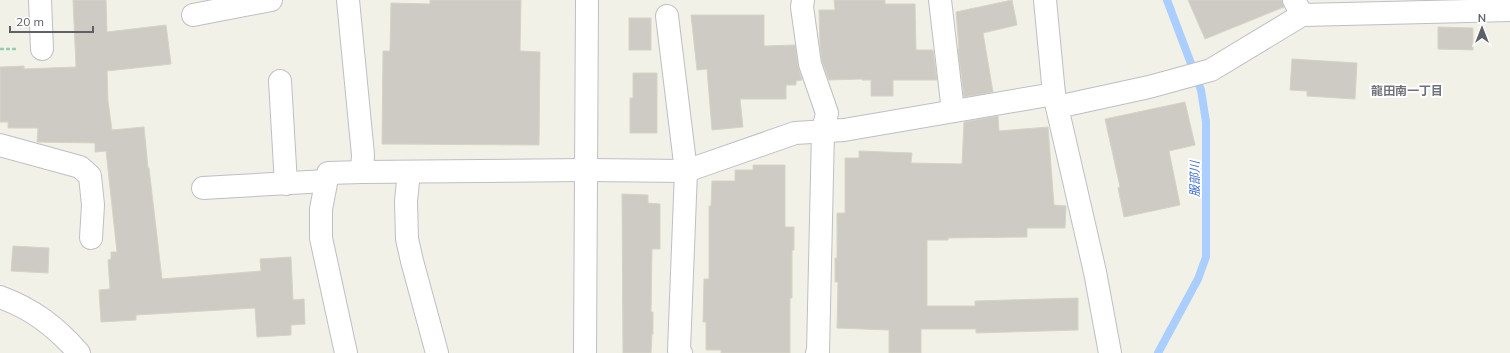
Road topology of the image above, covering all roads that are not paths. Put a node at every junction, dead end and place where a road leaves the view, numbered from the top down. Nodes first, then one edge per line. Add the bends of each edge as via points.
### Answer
1 (40, 0) edge
2 (271, 0) edge
3 (348, 0) edge
4 (587, 0) edge
5 (802, 0) edge
6 (940, 0) edge
7 (1045, 0) edge
8 (1298, 8) edge
9 (1510, 10) edge
10 (193, 16) dead end
11 (667, 16) dead end
12 (42, 49) dead end
13 (280, 81) dead end
14 (1055, 100) junction
15 (953, 111) junction
16 (823, 131) junction
17 (0, 144) edge
18 (587, 170) junction
19 (686, 171) junction
20 (362, 172) junction
21 (410, 172) junction
22 (326, 181) junction
23 (286, 184) junction
24 (202, 188) dead end
25 (91, 238) dead end
26 (0, 297) edge
27 (79, 353) edge
28 (340, 353) edge
29 (437, 353) edge
30 (585, 353) edge
31 (681, 353) edge
32 (817, 353) edge
33 (1110, 353) edge

1 - 12 street
2 - 10 street
3 - 20 street via 363,155
4 - 18 street
5 - 16 street via 810,64 827,113
6 - 15 street
7 - 14 street
8 - 9 street
8 - 14 street via 1211,70 1150,87
11 - 19 street
13 - 23 street
14 - 15 street
14 - 33 street via 1095,272
15 - 16 street via 844,130
16 - 19 street via 795,133
16 - 32 street
17 - 25 street via 80,167 90,176 93,205
18 - 19 street
18 - 21 street
18 - 30 street
19 - 31 street via 679,350
20 - 21 street
20 - 22 street via 328,173
21 - 29 street via 406,201 407,239
22 - 23 street
22 - 28 street via 321,209 321,238
23 - 24 street
26 - 27 street via 18,304 48,322

